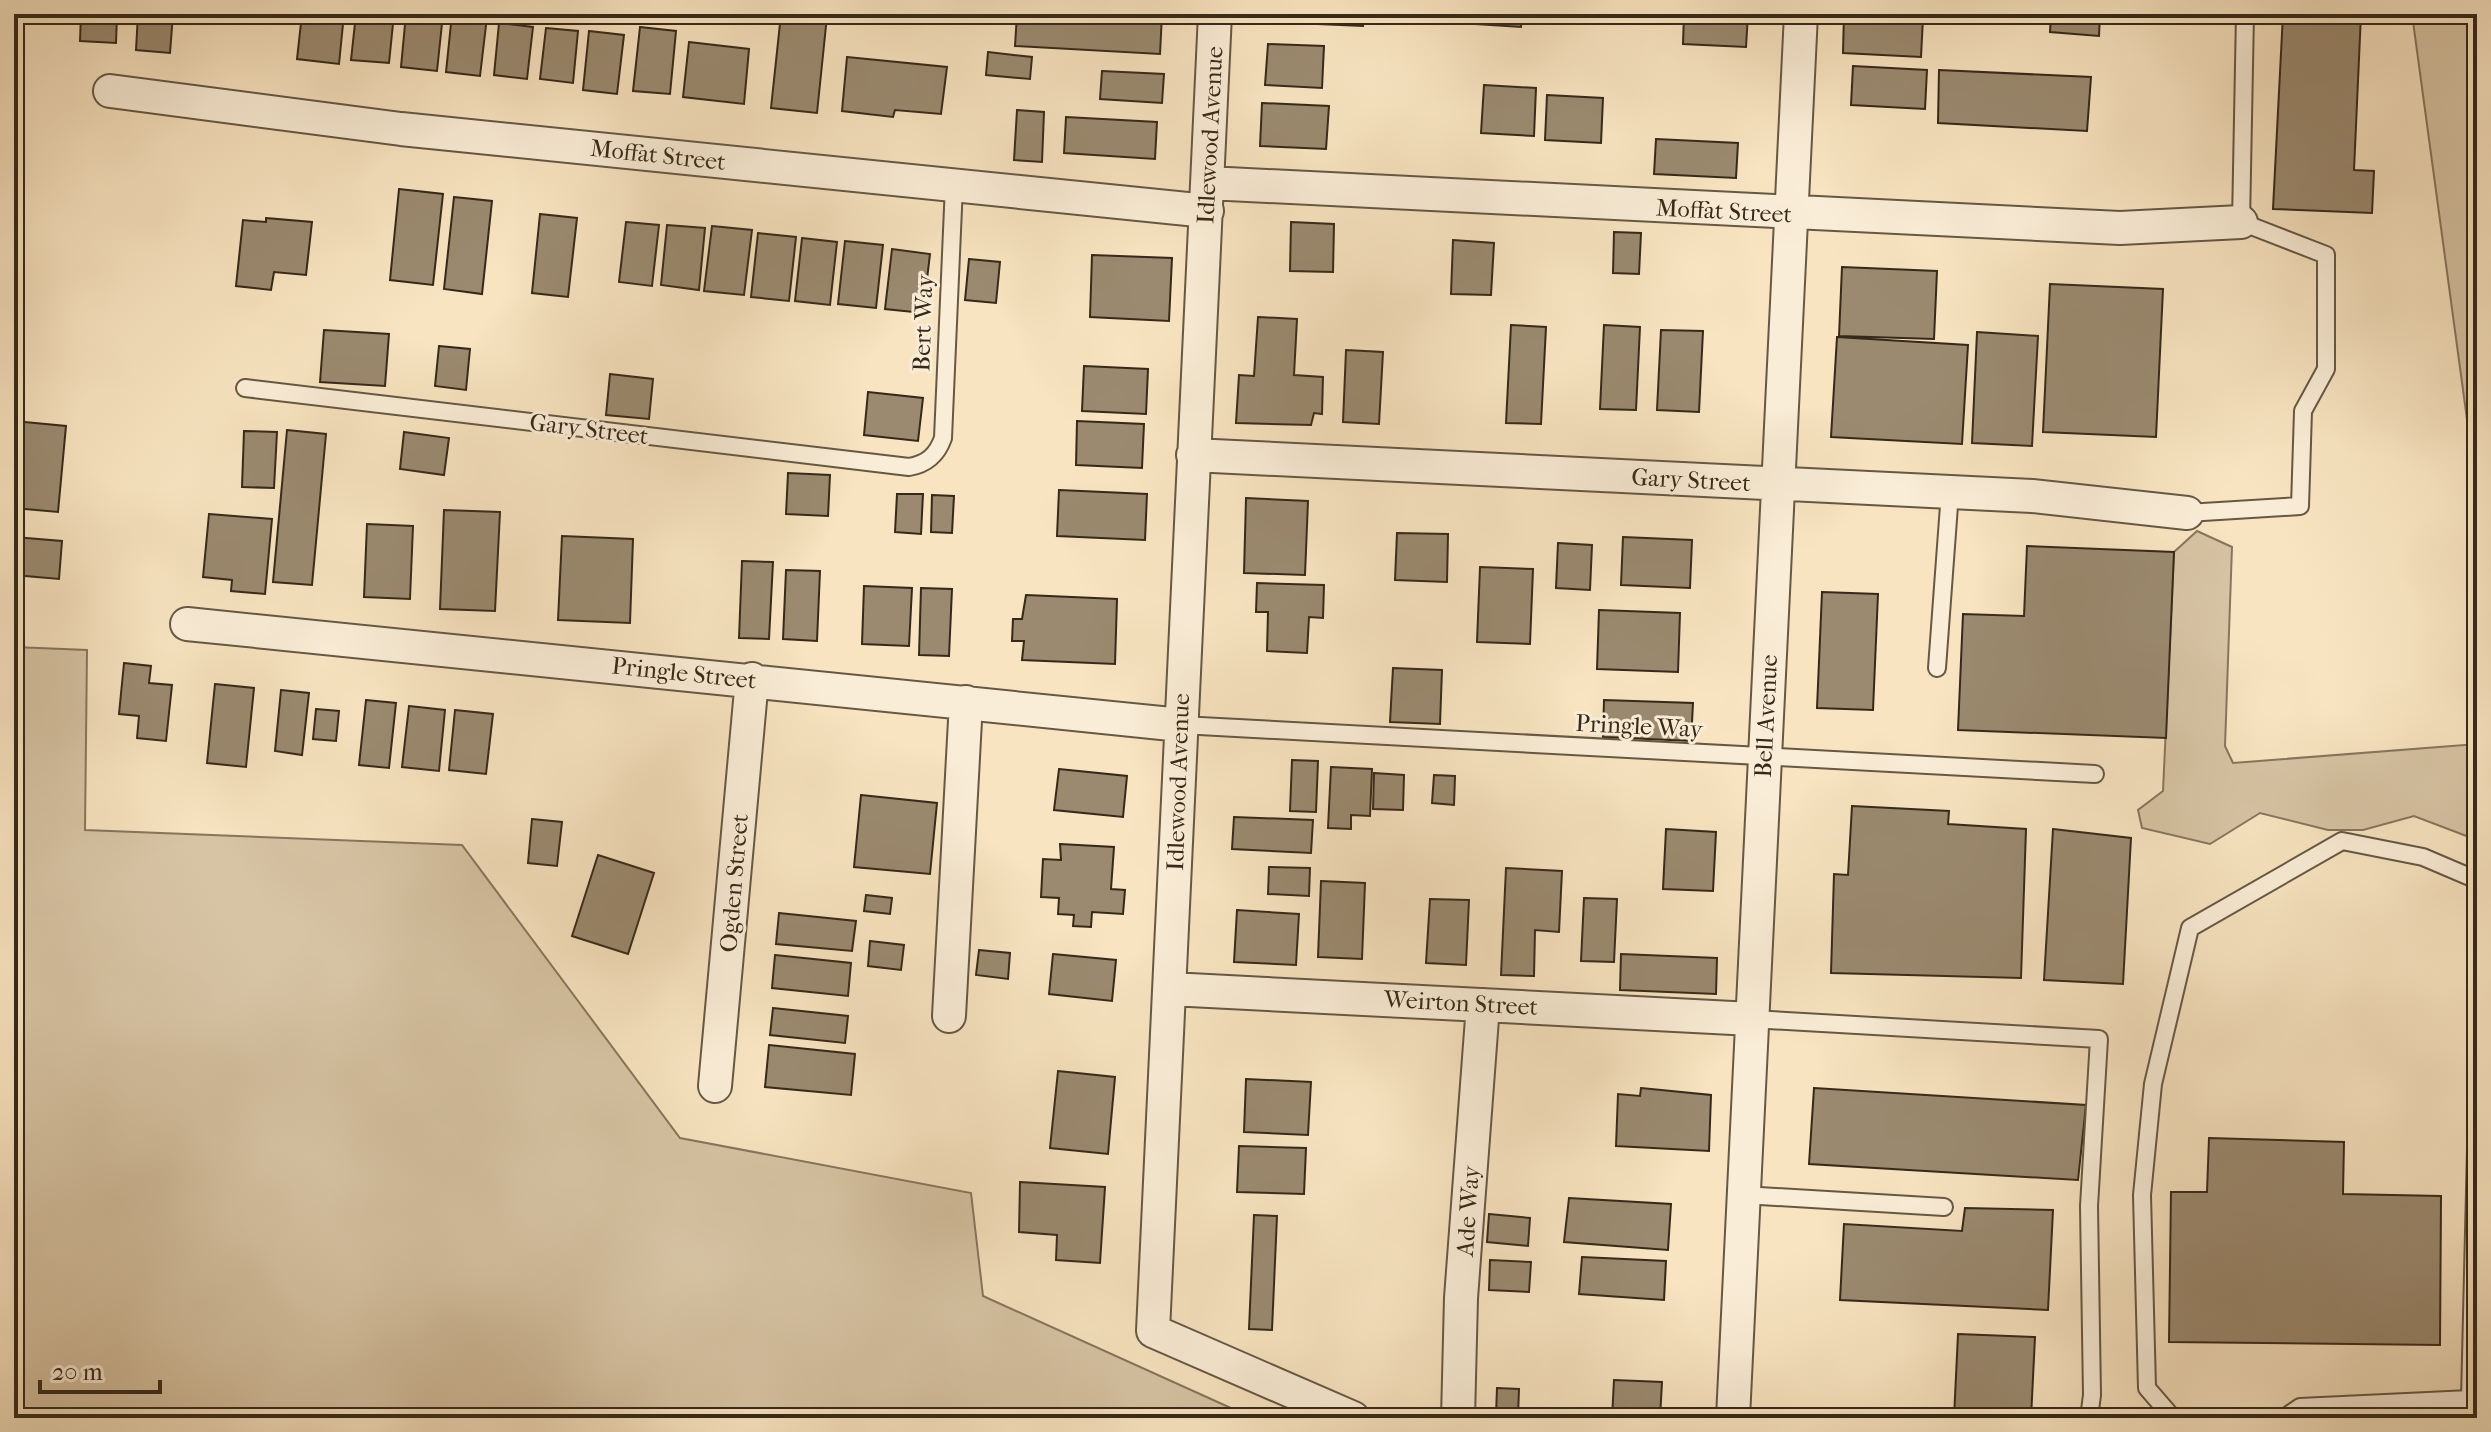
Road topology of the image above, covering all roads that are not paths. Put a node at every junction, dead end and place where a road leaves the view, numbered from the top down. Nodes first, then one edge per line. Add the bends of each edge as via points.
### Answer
1 (1215, 14) edge
2 (1801, 14) edge
3 (2245, 14) edge
4 (110, 91) dead end
5 (954, 185) junction
6 (1207, 197) junction
7 (1791, 214) junction
8 (2241, 222) junction
9 (245, 388) dead end
10 (1193, 455) junction
11 (931, 459) joint
12 (1777, 485) junction
13 (1950, 492) junction
14 (2187, 513) joint
15 (187, 624) dead end
16 (1937, 668) dead end
17 (752, 679) junction
18 (966, 702) junction
19 (1181, 725) junction
20 (1764, 756) junction
21 (2095, 774) dead end
22 (2477, 880) edge
23 (1170, 989) junction
24 (1483, 1005) junction
25 (949, 1016) dead end
26 (1752, 1019) junction
27 (715, 1086) dead end
28 (2477, 1107) edge
29 (1743, 1195) junction
30 (1944, 1207) dead end
31 (1353, 1418) edge
32 (1458, 1418) edge
33 (1733, 1418) edge
34 (2089, 1418) edge
35 (2173, 1418) edge
36 (2284, 1418) edge

1 - 6 street, Idlewood Avenue
2 - 7 street, Bell Avenue
3 - 8 lane
4 - 5 street, Moffat Street via 401,129
5 - 6 street, Moffat Street
5 - 11 lane, Bert Way via 943,438
6 - 7 street, Moffat Street
6 - 10 street, Idlewood Avenue
7 - 8 street, Moffat Street via 2120,228
7 - 12 street, Bell Avenue
8 - 14 lane via 2326,255 2326,369 2303,411 2300,506
9 - 11 lane, Gary Street via 909,467
10 - 12 street, Gary Street
10 - 19 street, Idlewood Avenue
12 - 13 street, Gary Street
12 - 20 street, Bell Avenue
13 - 14 street, Gary Street
13 - 16 lane
15 - 17 street, Pringle Street
17 - 18 street, Pringle Street
17 - 27 street, Ogden Street
18 - 19 street, Pringle Street
18 - 25 street
19 - 20 lane, Pringle Way
19 - 23 street, Idlewood Avenue
20 - 21 lane, Pringle Way
20 - 26 street, Bell Avenue
22 - 35 lane via 2423,857 2342,841 2190,928 2153,1084 2142,1195 2147,1388
23 - 24 street, Weirton Street
23 - 31 street, Idlewood Avenue via 1153,1331
24 - 26 street, Weirton Street
24 - 32 street, Ade Way via 1461,1298
26 - 29 street, Bell Avenue
26 - 34 lane via 2099,1039 2089,1206
28 - 36 lane via 2470,1399 2300,1407
29 - 30 lane
29 - 33 street, Bell Avenue

